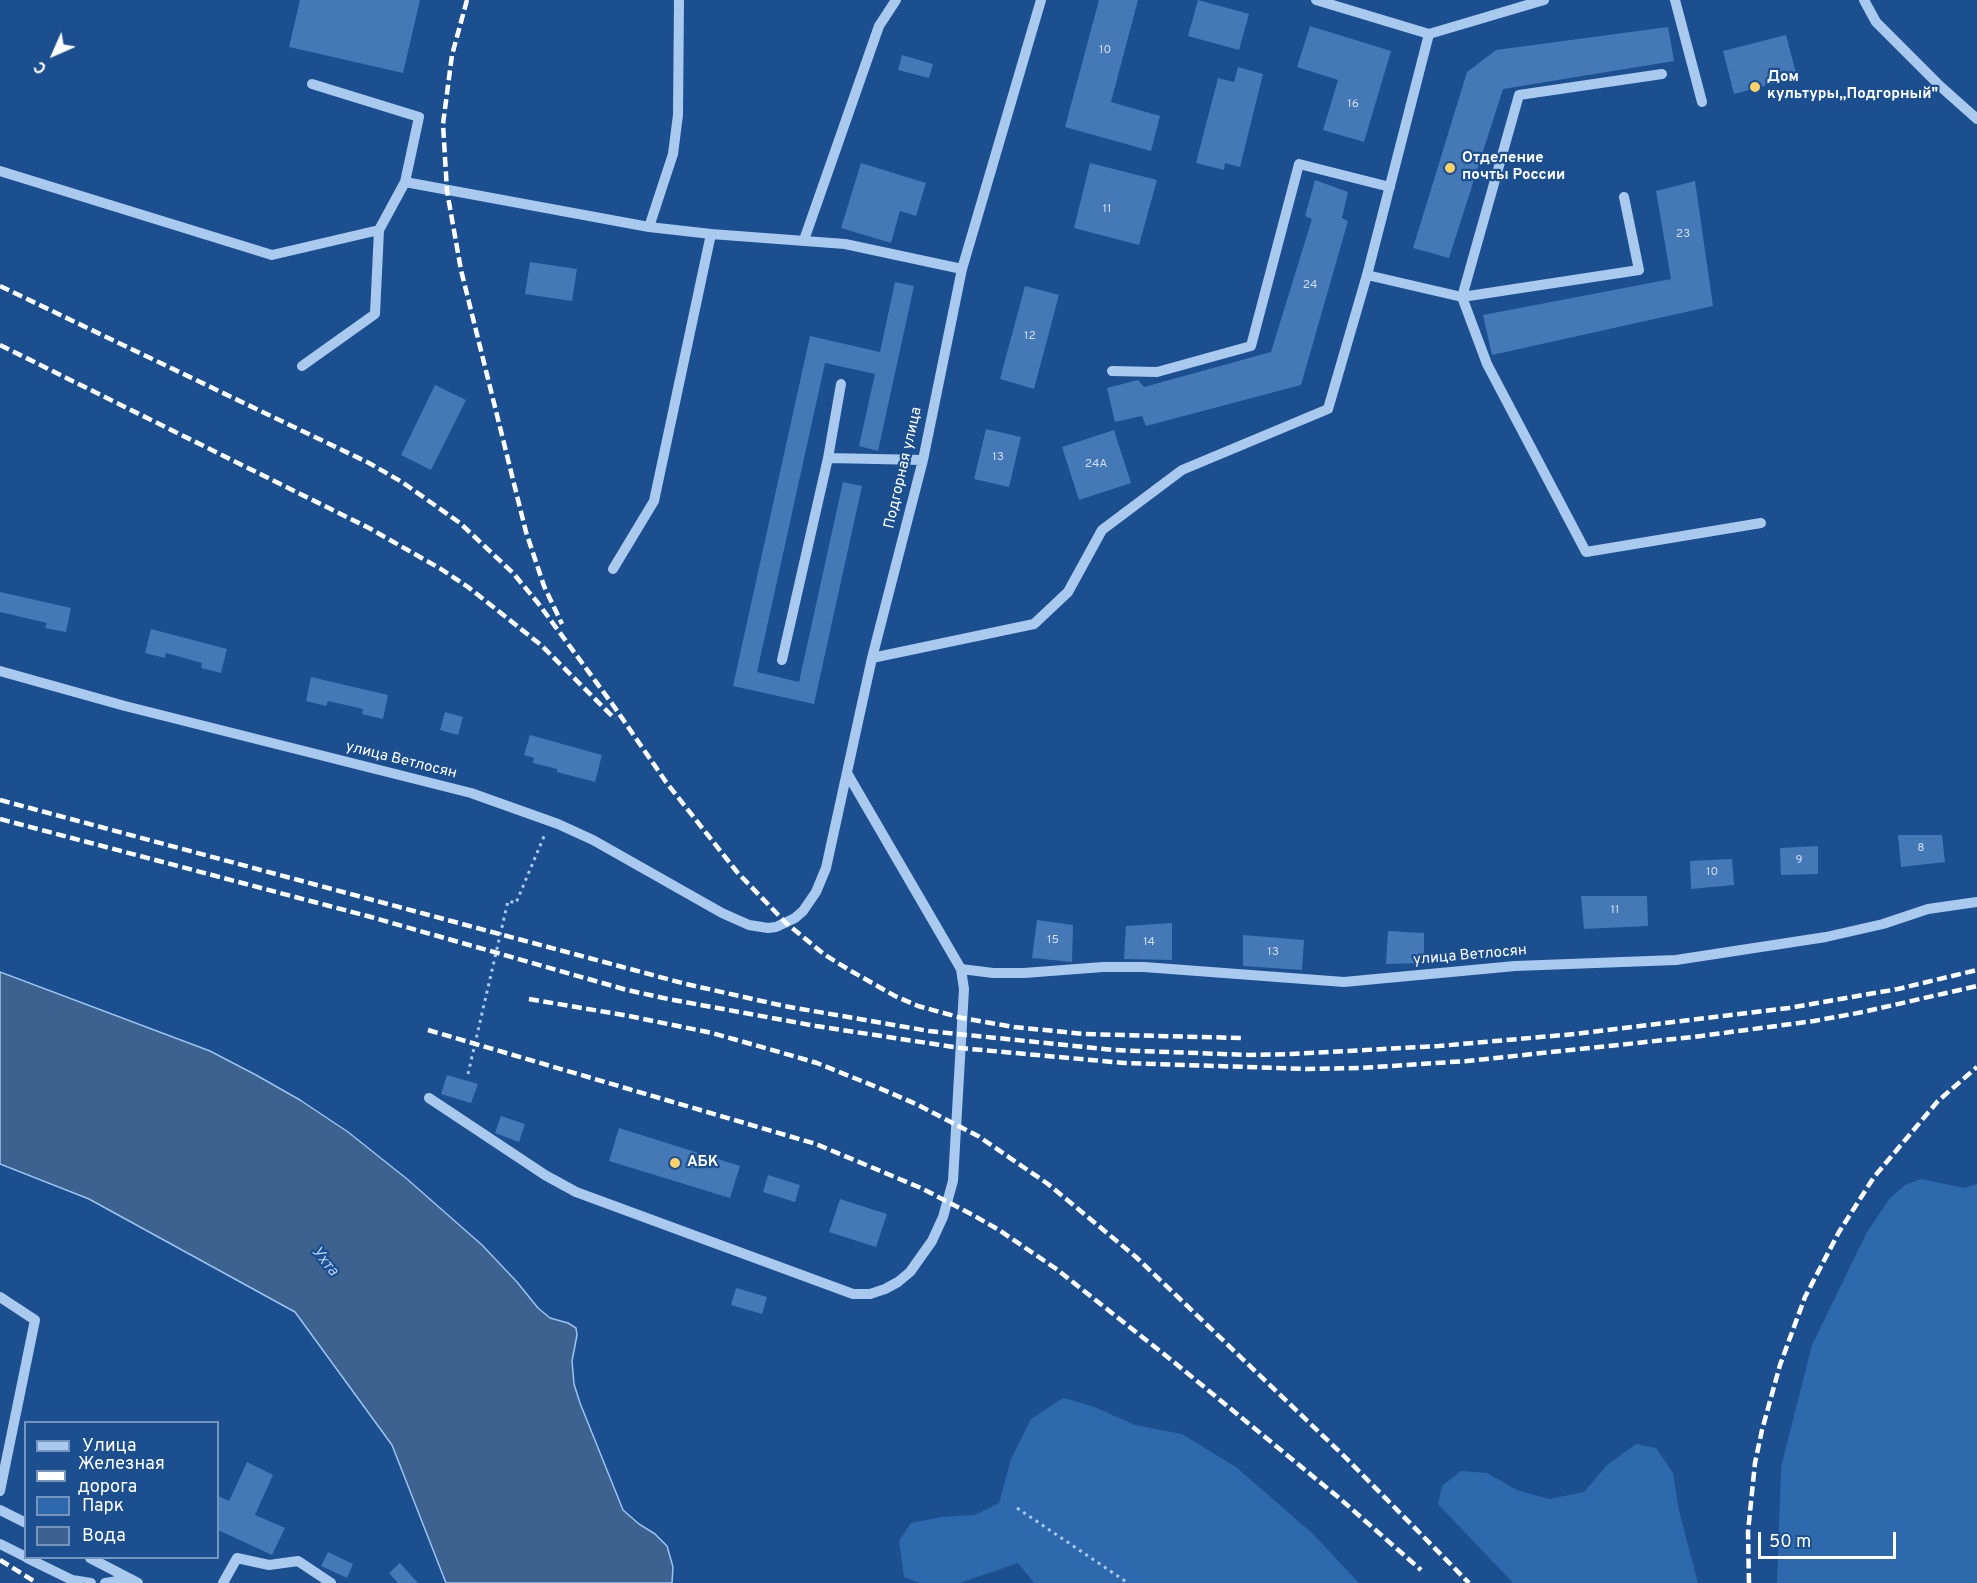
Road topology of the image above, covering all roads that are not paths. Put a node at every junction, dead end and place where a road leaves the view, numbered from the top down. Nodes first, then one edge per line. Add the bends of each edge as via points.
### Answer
1 (679, 0) edge
2 (896, 0) edge
3 (1041, 0) edge
4 (1317, 0) edge
5 (1544, 0) edge
6 (1675, 0) edge
7 (1864, 0) edge
8 (1429, 34) junction
9 (1662, 74) dead end
10 (312, 84) dead end
11 (1702, 102) dead end
12 (1977, 119) edge
13 (0, 171) edge
14 (405, 182) junction
15 (1390, 187) junction
16 (1624, 196) dead end
17 (649, 227) junction
18 (379, 230) junction
19 (711, 234) junction
20 (804, 240) junction
21 (962, 269) junction
22 (1367, 275) junction
23 (1462, 297) junction
24 (302, 366) dead end
25 (1112, 371) dead end
26 (841, 384) dead end
27 (828, 458) junction
28 (923, 460) junction
29 (1761, 523) dead end
30 (613, 569) dead end
31 (872, 658) junction
32 (782, 660) dead end
33 (0, 671) edge
34 (847, 773) junction
35 (1977, 902) edge
36 (776, 927) joint
37 (961, 969) junction
38 (429, 1098) dead end
39 (0, 1297) edge
40 (0, 1491) edge
41 (0, 1510) edge
42 (24, 1523) edge
43 (0, 1544) edge
44 (24, 1556) edge
45 (30, 1559) edge
46 (94, 1559) edge
47 (135, 1581) edge
48 (91, 1583) edge
49 (105, 1583) edge
50 (223, 1583) edge
51 (331, 1583) edge

1 - 17 street via 678,116 673,154
2 - 20 street via 879,26
3 - 21 street, Подгорная улица
4 - 8 street
5 - 8 street
6 - 11 street
7 - 12 street via 1876,22
8 - 15 street
9 - 23 street via 1519,95
10 - 14 street via 419,117
13 - 18 street via 272,255
14 - 17 street
14 - 18 street
15 - 22 street
15 - 25 street via 1299,164 1251,346 1157,372
16 - 23 street via 1639,270
17 - 19 street
18 - 24 street via 375,315
19 - 20 street
19 - 30 street via 654,501
20 - 21 street via 880,250
21 - 28 street, Подгорная улица
22 - 23 street
22 - 31 street via 1328,410 1182,470 1102,530 1068,592 1034,624
23 - 29 street via 1487,364 1586,552
26 - 27 street
27 - 28 street
27 - 32 street
28 - 31 street, Подгорная улица
31 - 34 street, Подгорная улица
33 - 36 street, улица Ветлосян via 471,793 593,840 738,921
34 - 36 street, Подгорная улица via 826,868 816,892 795,918
34 - 37 street
35 - 37 street, улица Ветлосян via 1928,909 1826,937 1677,960 1515,966 1344,982 1144,967 1024,973
37 - 38 street via 964,989 956,1144 948,1202 932,1241 910,1272 885,1290 870,1294 853,1294 576,1192
39 - 40 street via 35,1320
41 - 42 street
43 - 44 street
45 - 48 street via 72,1580
46 - 47 street
47 - 49 street
50 - 51 street via 237,1558 269,1565 298,1561

